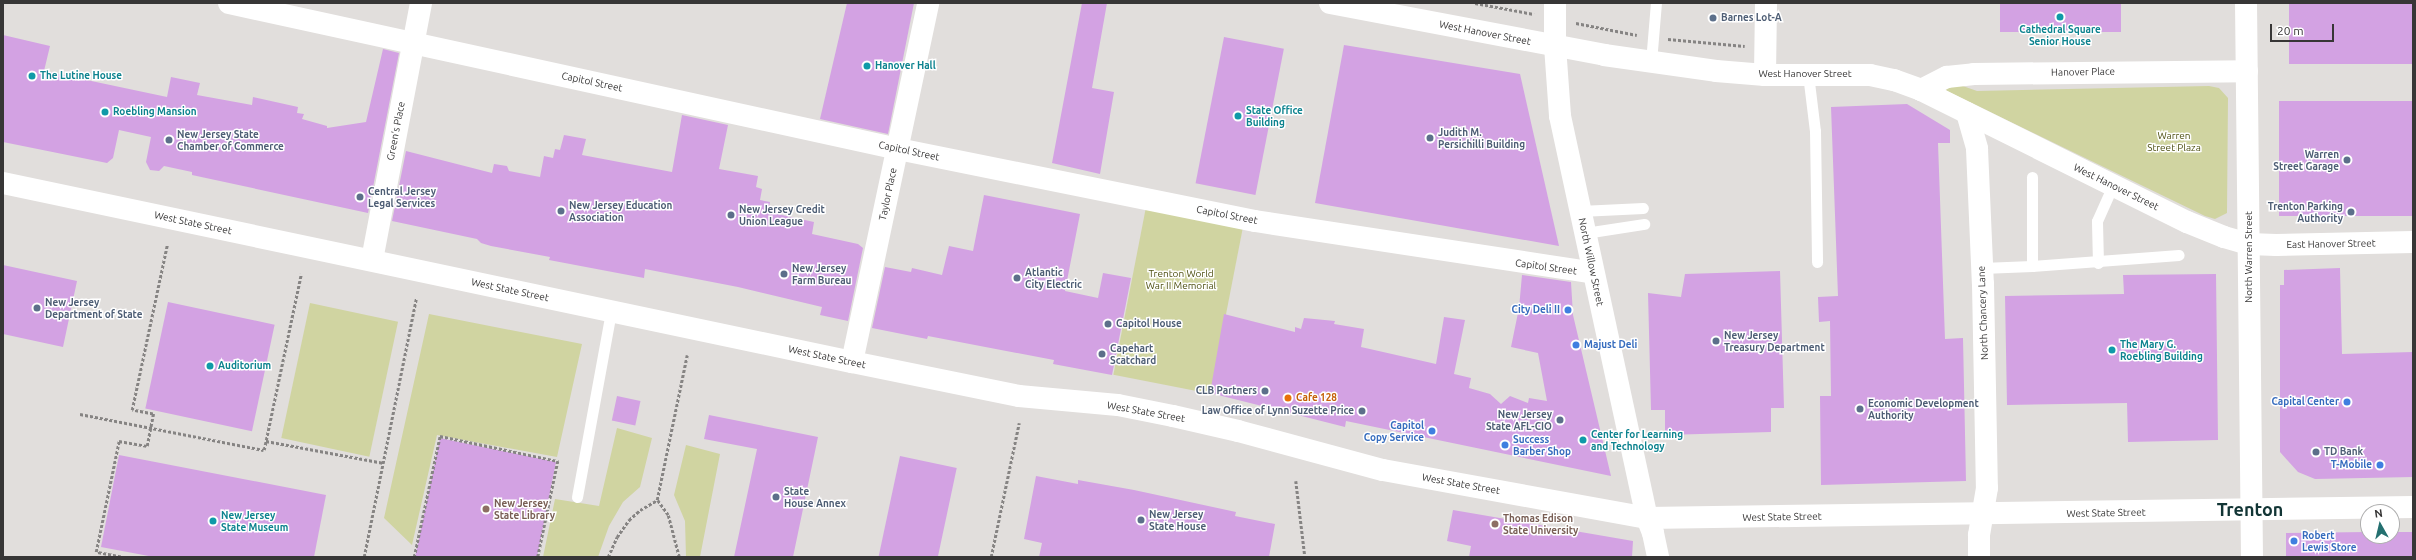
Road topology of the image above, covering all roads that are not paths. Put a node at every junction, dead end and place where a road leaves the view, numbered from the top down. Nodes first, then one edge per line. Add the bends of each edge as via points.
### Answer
1 (229, 3) edge
2 (421, 3) edge
3 (928, 3) edge
4 (1656, 3) edge
5 (1766, 3) edge
6 (2246, 3) edge
7 (1344, 4) edge
8 (1555, 10) edge
9 (413, 42) junction
10 (1555, 46) junction
11 (1651, 62) junction
12 (2247, 70) junction
13 (1808, 74) junction
14 (1765, 75) junction
15 (1921, 90) junction
16 (1967, 114) junction
17 (898, 149) junction
18 (2032, 177) dead end
19 (3, 183) edge
20 (2113, 185) junction
21 (1642, 208) dead end
22 (1580, 211) junction
23 (1644, 224) dead end
24 (1585, 232) junction
25 (2413, 242) edge
26 (2249, 244) junction
27 (2179, 255) dead end
28 (372, 260) junction
29 (1817, 262) dead end
30 (2098, 263) junction
31 (2032, 266) junction
32 (1982, 268) junction
33 (1593, 273) junction
34 (611, 311) junction
35 (852, 362) junction
36 (577, 497) dead end
37 (2413, 507) edge
38 (2252, 510) junction
39 (1984, 515) junction
40 (1647, 518) junction
41 (1658, 557) edge
42 (1979, 557) edge
43 (2252, 557) edge

1 - 9 street, Capitol Street
2 - 9 street, Green's Place
3 - 17 street, Taylor Place
4 - 11 lane
5 - 14 street
6 - 12 street, North Warren Street
7 - 10 street, West Hanover Street
8 - 10 street, North Willow Street
9 - 17 street, Capitol Street
9 - 28 street, Green's Place
10 - 11 street, West Hanover Street
10 - 22 street, North Willow Street via 1560,116
11 - 14 street, West Hanover Street
12 - 15 street, Hanover Place via 1974,74 1947,77
12 - 26 street, North Warren Street
13 - 14 street, West Hanover Street
13 - 15 street, West Hanover Street via 1870,75
13 - 29 lane via 1815,131
15 - 16 street, West Hanover Street
16 - 20 street, West Hanover Street
16 - 32 street, North Chancery Lane via 1977,149
17 - 33 street, Capitol Street via 1255,221
17 - 35 street, Taylor Place
18 - 31 lane
19 - 28 street, West State Street
20 - 26 street, West Hanover Street via 2208,232
20 - 30 lane via 2096,221
21 - 22 lane
22 - 24 street, North Willow Street
23 - 24 lane
24 - 33 street, North Willow Street
25 - 26 street, East Hanover Street
26 - 38 street, North Warren Street
27 - 30 lane
28 - 34 street, West State Street
30 - 31 lane
31 - 32 lane
32 - 39 street, North Chancery Lane via 1987,488
33 - 40 street, North Willow Street
34 - 35 street, West State Street
34 - 36 lane
35 - 40 street, West State Street via 1019,396 1118,405 1173,416 1383,470
37 - 38 street, West State Street
38 - 39 street, West State Street
38 - 43 street, North Warren Street
39 - 40 street, West State Street
39 - 42 street, North Chancery Lane via 1979,535
40 - 41 street, North Willow Street

